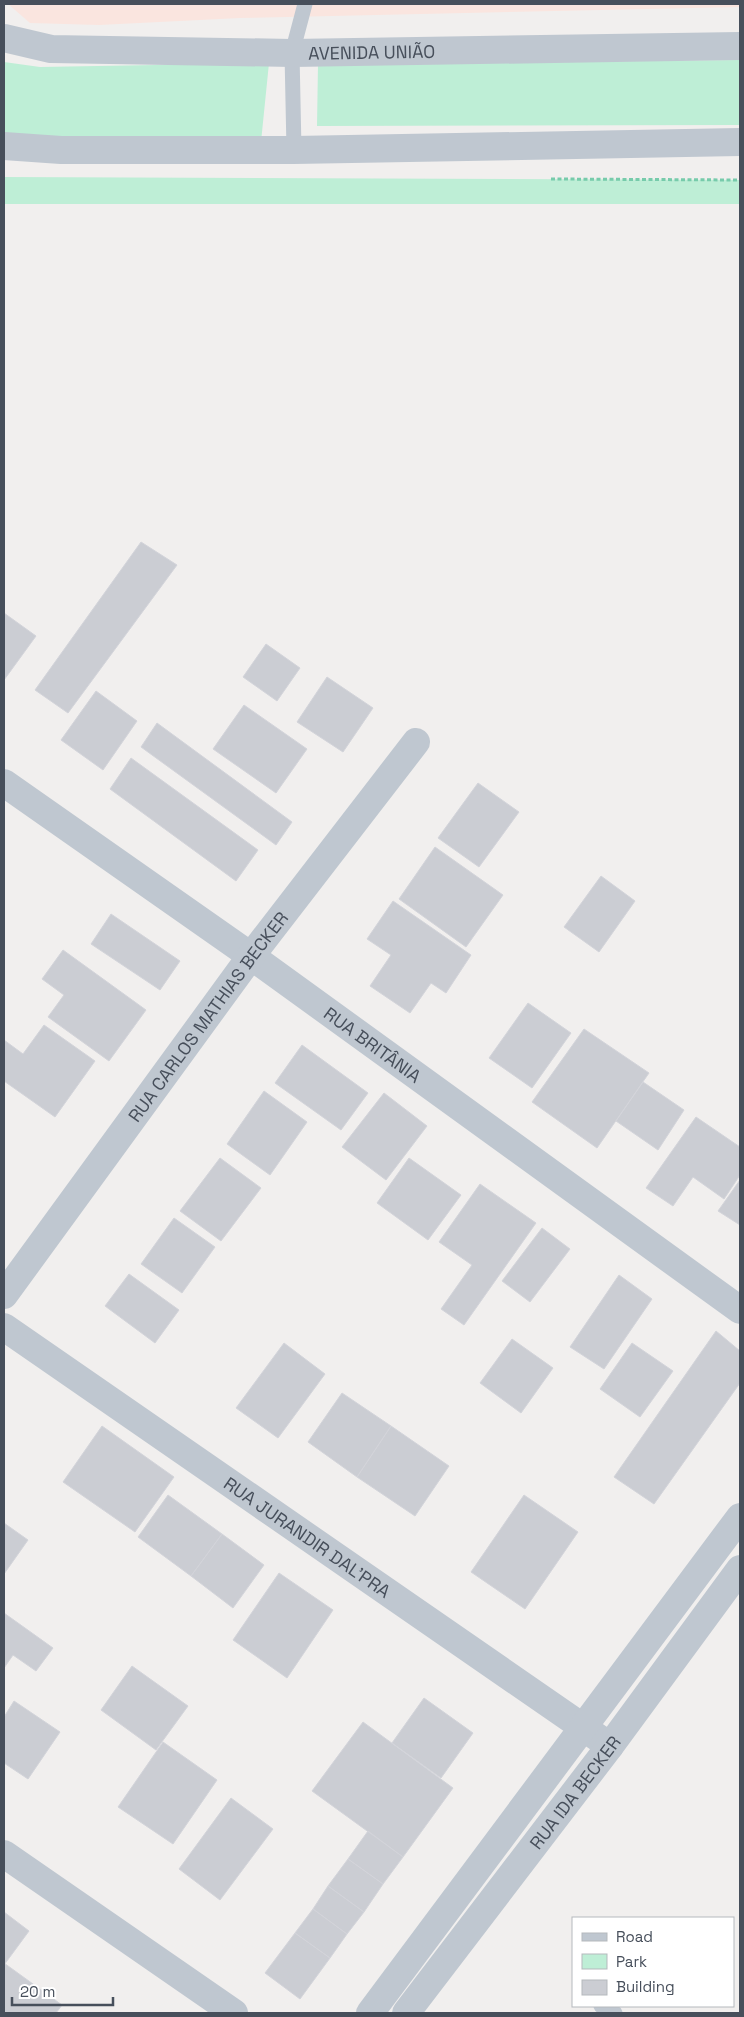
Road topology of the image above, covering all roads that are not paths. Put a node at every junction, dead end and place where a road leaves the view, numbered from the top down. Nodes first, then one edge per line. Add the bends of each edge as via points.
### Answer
1 (305, 4) edge
2 (4, 38) edge
3 (740, 46) edge
4 (292, 53) junction
5 (740, 142) edge
6 (4, 146) edge
7 (294, 150) junction
8 (416, 742) dead end
9 (4, 783) edge
10 (251, 956) junction
11 (4, 1295) edge
12 (740, 1310) edge
13 (4, 1327) edge
14 (740, 1517) edge
15 (740, 1569) edge
16 (584, 1727) junction
17 (610, 1746) junction
18 (4, 1854) edge
19 (602, 2007) edge
20 (234, 2013) edge
21 (370, 2013) edge
22 (406, 2013) edge
23 (615, 2013) edge

1 - 4 lane
2 - 4 street, AVENIDA UNIÃO via 51,49
3 - 4 street, AVENIDA UNIÃO
4 - 7 lane
5 - 7 street
6 - 7 street via 61,150
8 - 10 street, RUA CARLOS MATHIAS BECKER
9 - 10 street, RUA BRITÂNIA
10 - 11 street, RUA CARLOS MATHIAS BECKER
10 - 12 street, RUA BRITÂNIA
13 - 16 street, RUA JURANDIR DAL'PRA
14 - 16 street
15 - 17 street, RUA IDA BECKER
16 - 17 street, RUA JURANDIR DAL'PRA
16 - 21 street
17 - 22 street, RUA IDA BECKER
18 - 20 street
19 - 23 lane

